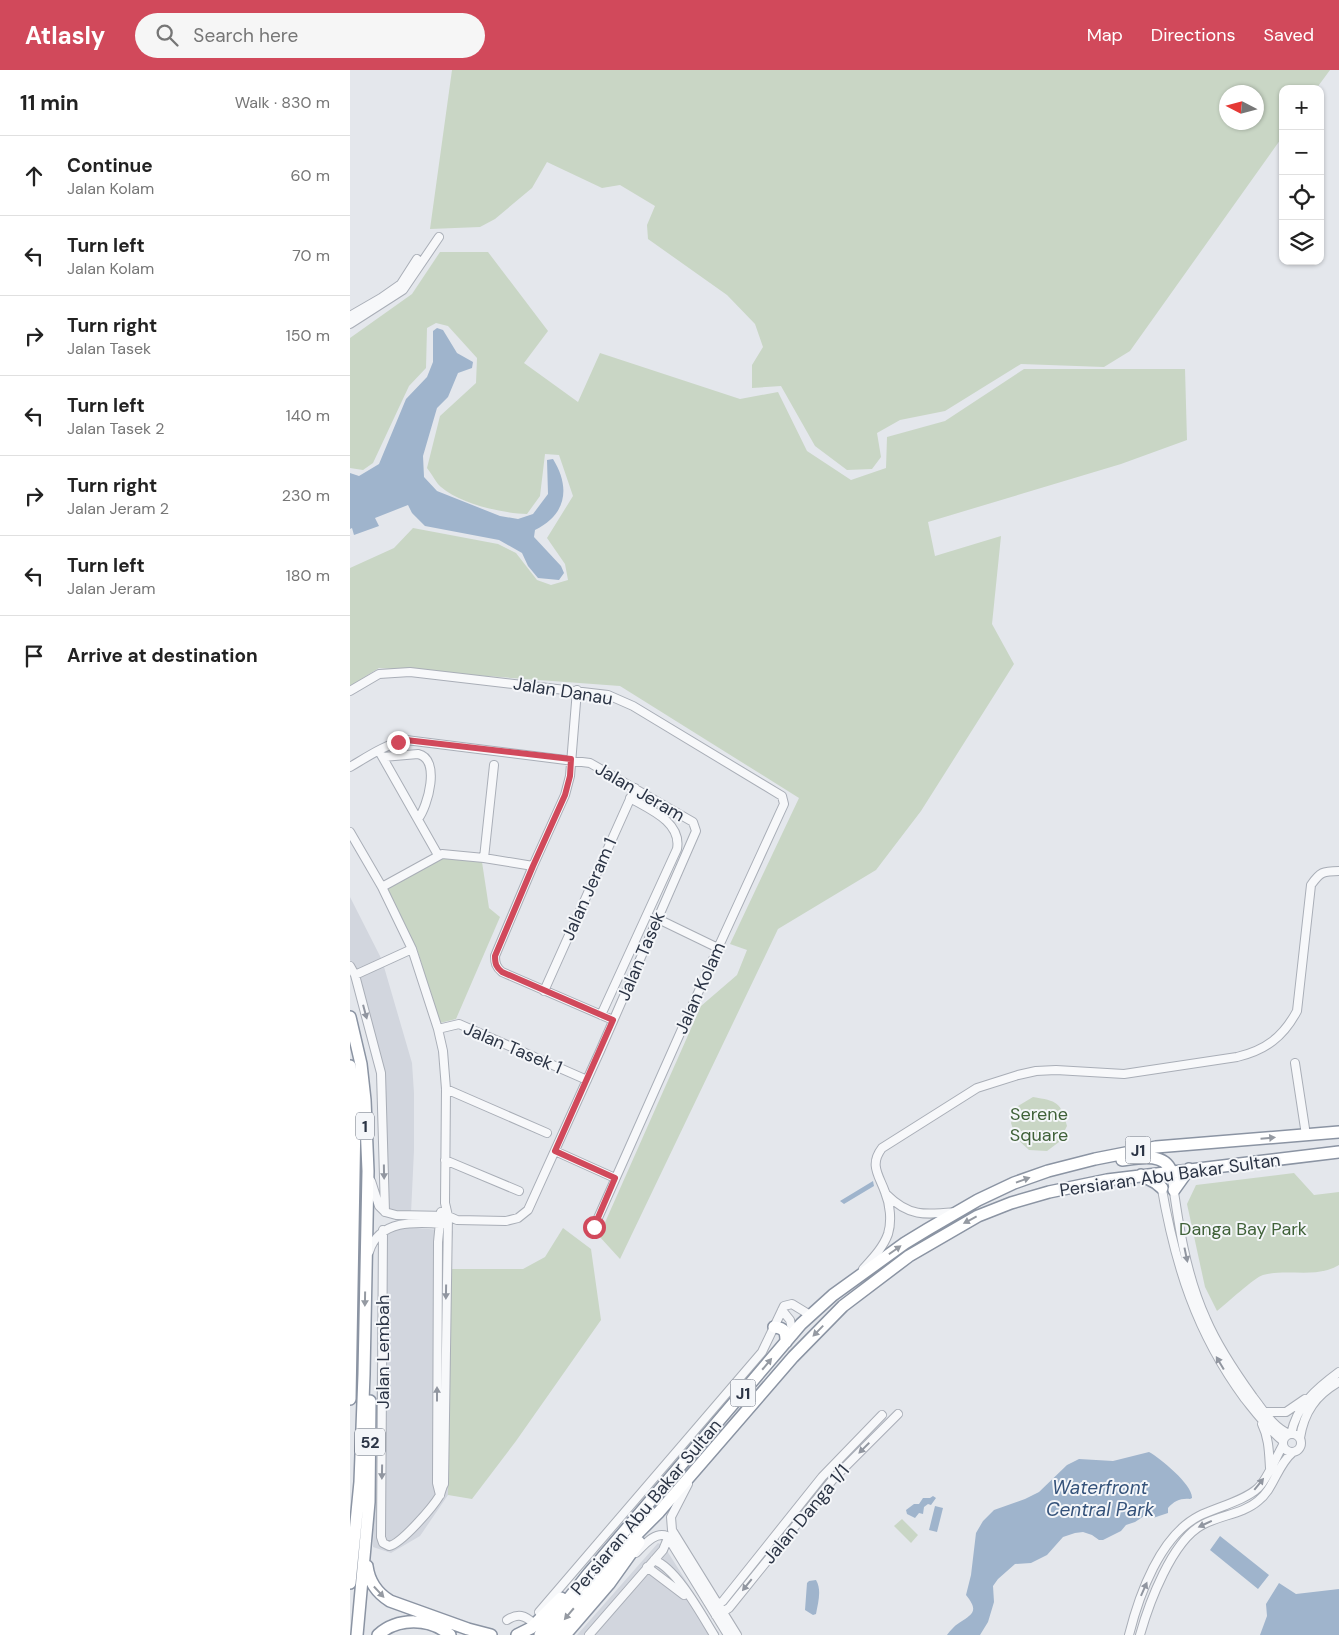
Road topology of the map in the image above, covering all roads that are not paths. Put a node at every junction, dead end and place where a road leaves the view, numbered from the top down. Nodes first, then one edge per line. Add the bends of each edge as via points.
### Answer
1 (350, 316) edge
2 (350, 324) edge
3 (577, 690) junction
4 (350, 691) edge
5 (381, 754) junction
6 (571, 759) junction
7 (494, 765) dead end
8 (350, 767) edge
9 (635, 788) junction
10 (630, 798) junction
11 (784, 799) joint
12 (418, 820) junction
13 (695, 825) joint
14 (350, 832) edge
15 (438, 855) junction
16 (484, 858) junction
17 (533, 866) junction
18 (1339, 871) edge
19 (382, 887) junction
20 (656, 918) junction
21 (718, 948) junction
22 (412, 949) junction
23 (350, 966) edge
24 (355, 975) junction
25 (544, 991) junction
26 (601, 1015) junction
27 (350, 1017) edge
28 (613, 1020) junction
29 (438, 1029) junction
30 (1295, 1063) dead end
31 (350, 1066) edge
32 (586, 1080) junction
33 (446, 1090) junction
34 (1339, 1132) edge
35 (547, 1133) dead end
36 (1306, 1135) junction
37 (1240, 1140) junction
38 (555, 1151) junction
39 (1339, 1152) edge
40 (1161, 1159) junction
41 (446, 1160) junction
42 (1070, 1165) junction
43 (1189, 1169) junction
44 (368, 1171) junction
45 (1171, 1171) junction
46 (1159, 1173) junction
47 (1141, 1175) junction
48 (615, 1178) junction
49 (1162, 1188) junction
50 (518, 1190) dead end
51 (1174, 1190) junction
52 (886, 1194) junction
53 (385, 1212) junction
54 (958, 1212) junction
55 (444, 1220) junction
56 (594, 1227) dead end
57 (384, 1230) junction
58 (366, 1261) junction
59 (855, 1278) junction
60 (782, 1310) junction
61 (810, 1316) junction
62 (774, 1327) junction
63 (364, 1337) junction
64 (790, 1338) junction
65 (1339, 1372) edge
66 (1339, 1382) edge
67 (1314, 1390) junction
68 (350, 1399) edge
69 (882, 1414) dead end
70 (898, 1414) dead end
71 (1261, 1414) junction
72 (1290, 1434) junction
73 (1300, 1438) junction
74 (1283, 1443) junction
75 (1293, 1452) junction
76 (1270, 1468) junction
77 (696, 1470) junction
78 (659, 1512) junction
79 (666, 1536) junction
80 (366, 1547) junction
81 (654, 1560) junction
82 (624, 1564) junction
83 (647, 1567) junction
84 (589, 1573) junction
85 (350, 1583) edge
86 (707, 1594) junction
87 (694, 1602) junction
88 (717, 1610) junction
89 (507, 1620) dead end
90 (533, 1623) junction
91 (358, 1635) edge
92 (378, 1635) edge
93 (450, 1635) edge
94 (490, 1635) edge
95 (517, 1635) edge
96 (540, 1635) edge
97 (552, 1635) edge
98 (565, 1635) edge
99 (589, 1635) edge
100 (714, 1635) edge
101 (728, 1635) edge
102 (737, 1635) edge
103 (1129, 1635) edge
104 (1140, 1635) edge

1 - 2 street via 401,284 431,239 439,237 403,290
3 - 4 street, Jalan Danau via 410,672 379,674
3 - 6 street
3 - 11 street, Jalan Danau via 608,694 633,706
5 - 6 street, Jalan Jeram via 406,740
5 - 8 street, Jalan Jeram
5 - 12 street
5 - 12 street via 418,754 428,759 428,800
6 - 9 street, Jalan Jeram via 590,763
6 - 17 street via 565,795
7 - 16 street
9 - 10 street, Jalan Jeram 1
9 - 13 street, Jalan Jeram
10 - 25 street, Jalan Jeram 1
10 - 26 street, Jalan Tasek via 660,815 675,831 678,842
11 - 21 street, Jalan Kolam
12 - 15 street
13 - 20 street, Jalan Tasek via 696,831
14 - 19 street, Jalan Lembah
15 - 16 street
15 - 19 street
16 - 17 street
17 - 25 street via 495,956 495,963 497,968
18 - 52 street via 1318,874 1311,885 1297,1010 1289,1025 1271,1043 1253,1053 1218,1060 1124,1074 1036,1071 977,1088 882,1148 875,1164
19 - 22 street, Jalan Lembah
20 - 21 street
20 - 28 street, Jalan Tasek
21 - 48 street, Jalan Kolam
22 - 24 street
22 - 29 street, Jalan Lembah
23 - 24 street
24 -> 53 street via 382,1073
25 - 26 street
26 - 28 street
27 - 44 highway, 1 via 361,1064
28 - 32 street, Jalan Tasek
29 - 32 street, Jalan Tasek 1 via 459,1024
29 - 33 street, Jalan Lembah via 444,1051
30 - 36 street
31 - 68 highway, 1 via 355,1128
32 - 38 street, Jalan Tasek
33 - 35 street
33 - 41 street, Jalan Lembah
34 - 36 highway, Persiaran Abu Bakar Sultan / J1
37 -> 36 highway, Persiaran Abu Bakar Sultan / J1
37 - 40 highway via 1176,1150
37 - 42 highway, Persiaran Abu Bakar Sultan / J1 via 1156,1147
38 - 48 street
38 - 55 street, Jalan Tasek via 528,1210 518,1218 506,1221
39 - 43 highway, Persiaran Abu Bakar Sultan / J1
40 - 42 highway
40 - 45 highway
40 - 46 highway
41 - 50 street
41 - 55 street, Jalan Lembah
54 -> 42 highway, Persiaran Abu Bakar Sultan / J1 via 1014,1184
43 - 45 highway, Persiaran Abu Bakar Sultan / J1
43 - 51 highway
44 - 53 street via 379,1206
44 - 58 highway, 1
45 - 46 highway, Persiaran Abu Bakar Sultan / J1
45 - 51 street
46 - 47 highway, Persiaran Abu Bakar Sultan / J1
46 - 49 street
47 - 49 highway
47 -> 77 highway, Persiaran Abu Bakar Sultan / J1 via 1049,1192 1011,1203 978,1216 909,1256 842,1306 793,1357
48 - 56 street, Jalan Kolam
71 -> 49 street via 1221,1364 1188,1296
51 -> 71 street via 1188,1268 1205,1318
52 - 54 street via 914,1213
52 - 59 street via 890,1216 888,1234 877,1253
53 - 55 street, Jalan Tasek
59 -> 54 highway, Persiaran Abu Bakar Sultan / J1
55 - 57 street, Jalan Tasek via 396,1224
57 -> 55 street, Jalan Lembah via 381,1537 383,1544 392,1546 440,1495 437,1482 441,1426
57 - 58 street via 374,1239
58 -> 63 highway, 1
59 - 61 highway, Persiaran Abu Bakar Sultan / J1
60 - 61 street via 792,1304
60 - 62 street
60 - 64 street via 790,1320
61 - 64 highway, Persiaran Abu Bakar Sultan / J1
62 - 64 highway via 782,1328
62 - 90 street via 762,1352
63 - 80 highway, 52 via 370,1373
63 - 85 highway, 1 via 360,1482
84 -> 64 highway, Persiaran Abu Bakar Sultan / J1
65 - 67 street
66 - 73 street via 1317,1399 1307,1412
67 - 71 street via 1286,1412
67 - 72 street via 1294,1420
69 - 88 street, Jalan Danga 1/1 via 822,1477
70 -> 88 street, Jalan Danga 1/1 via 834,1478 729,1608
71 - 72 street
71 - 74 street
71 - 76 street
72 - 73 street
72 - 74 street
73 - 75 street via 1301,1446
74 - 75 street via 1288,1451
74 - 76 street
75 -> 104 street via 1259,1501 1191,1532 1165,1571 1148,1606
103 -> 76 street via 1136,1608 1172,1537 1198,1517 1250,1494 1258,1488
77 - 78 highway, Persiaran Abu Bakar Sultan / J1
77 - 86 street via 674,1510 671,1525
78 - 82 highway
78 -> 97 highway, Persiaran Abu Bakar Sultan / J1
79 - 81 street via 663,1550
79 - 82 street via 656,1536
79 - 86 street
80 - 91 highway, 52
80 -> 94 highway via 370,1580 383,1597
81 - 83 street
81 - 87 street via 668,1568
82 - 98 highway
83 - 87 street
83 - 99 street
84 - 90 highway
84 - 96 highway, Persiaran Abu Bakar Sultan / J1
86 - 87 street
86 - 88 street
87 - 100 street
88 - 101 street
88 - 102 street
89 - 90 street via 521,1615
90 - 95 highway via 524,1633
92 - 93 highway via 410,1621 435,1626

